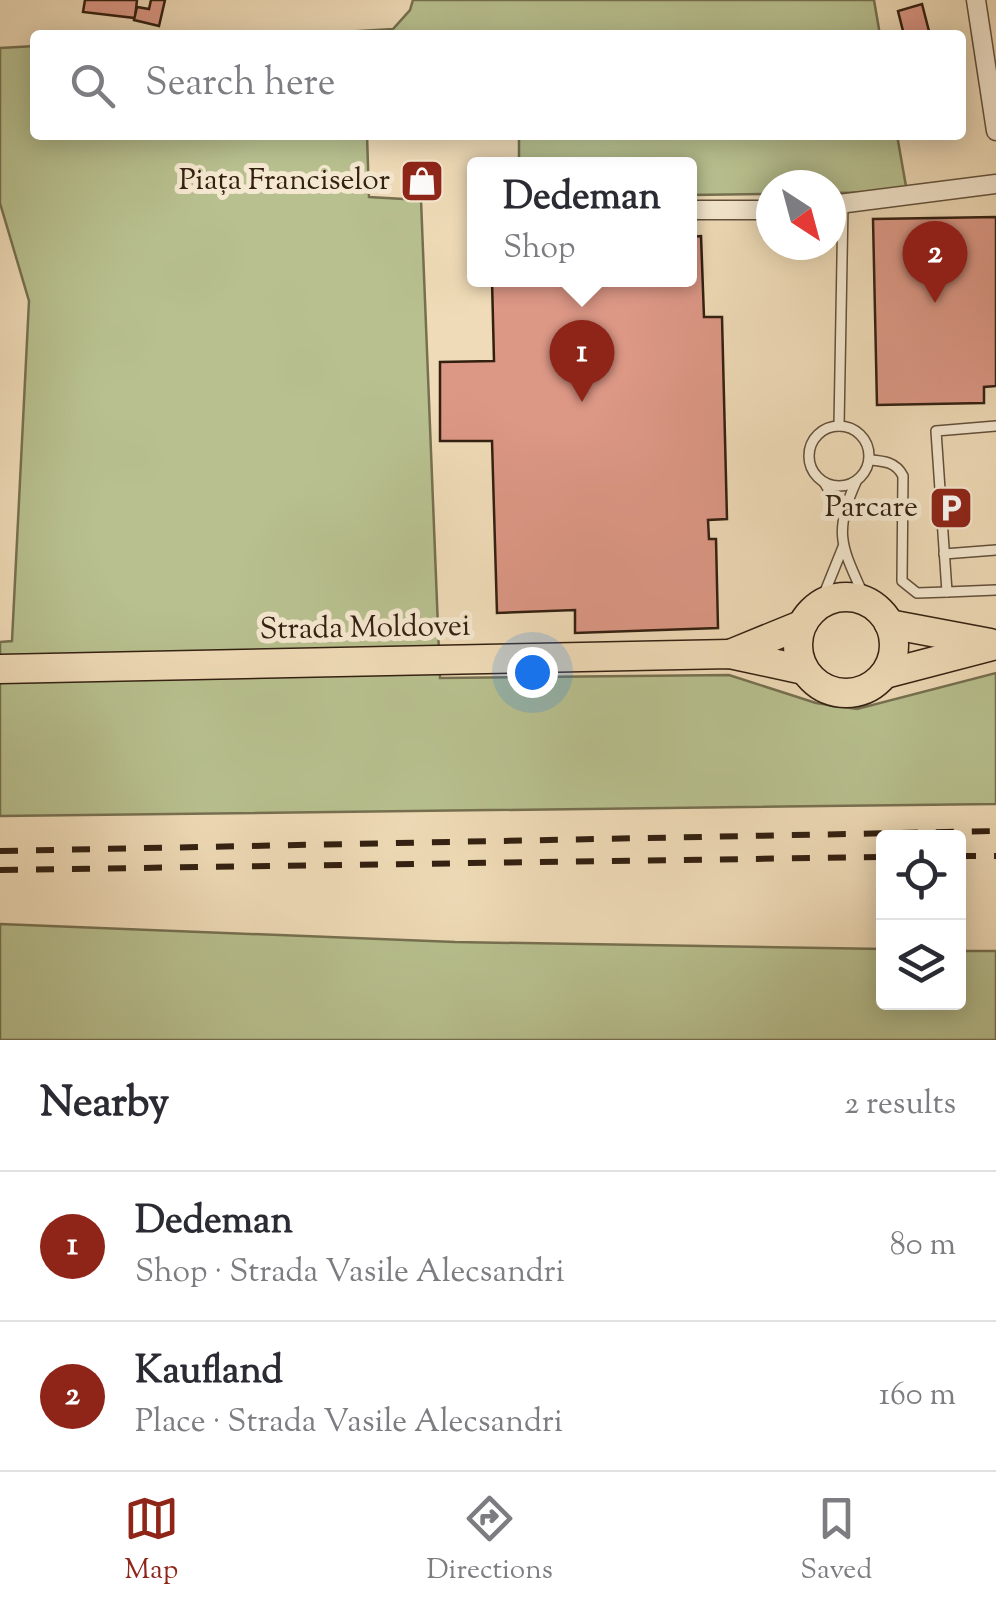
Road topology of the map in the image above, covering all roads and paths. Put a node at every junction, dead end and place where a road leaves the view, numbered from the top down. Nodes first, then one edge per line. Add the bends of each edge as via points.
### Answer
1 (976, 0) edge
2 (996, 131) edge
3 (996, 184) edge
4 (846, 204) edge
5 (697, 210) edge
6 (756, 210) edge
7 (837, 260) edge
8 (839, 426) junction
9 (996, 426) edge
10 (870, 460) junction
11 (857, 480) junction
12 (823, 482) junction
13 (842, 512) junction
14 (842, 547) junction
15 (996, 550) edge
16 (944, 554) junction
17 (996, 590) edge
18 (947, 592) junction
19 (866, 601) junction
20 (820, 604) junction
21 (890, 624) junction
22 (801, 626) junction
23 (730, 654) junction
24 (0, 669) edge
25 (804, 670) junction
26 (885, 674) junction

1 - 2 street
3 - 4 street
5 - 6 street
7 - 8 lane
8 - 10 lane via 858,432
8 - 12 lane via 811,445 813,472
9 - 16 lane via 936,431
10 - 11 lane
10 - 18 lane via 886,461 903,476 902,582 916,592
11 - 12 lane
11 - 13 lane
12 - 13 lane
13 - 14 lane
14 - 19 lane
14 - 20 lane
15 - 16 lane
16 - 18 lane
17 - 18 lane
19 - 20 main road via 845,597
19 - 21 main road
20 - 22 main road
21 - 26 main road via 894,644
21 - 26 main road via 996,644
22 - 23 main road, Strada Moldovei
22 - 25 main road via 797,649
23 - 24 main road, Strada Moldovei
23 - 25 main road, Strada Moldovei
25 - 26 main road via 838,694 866,690

